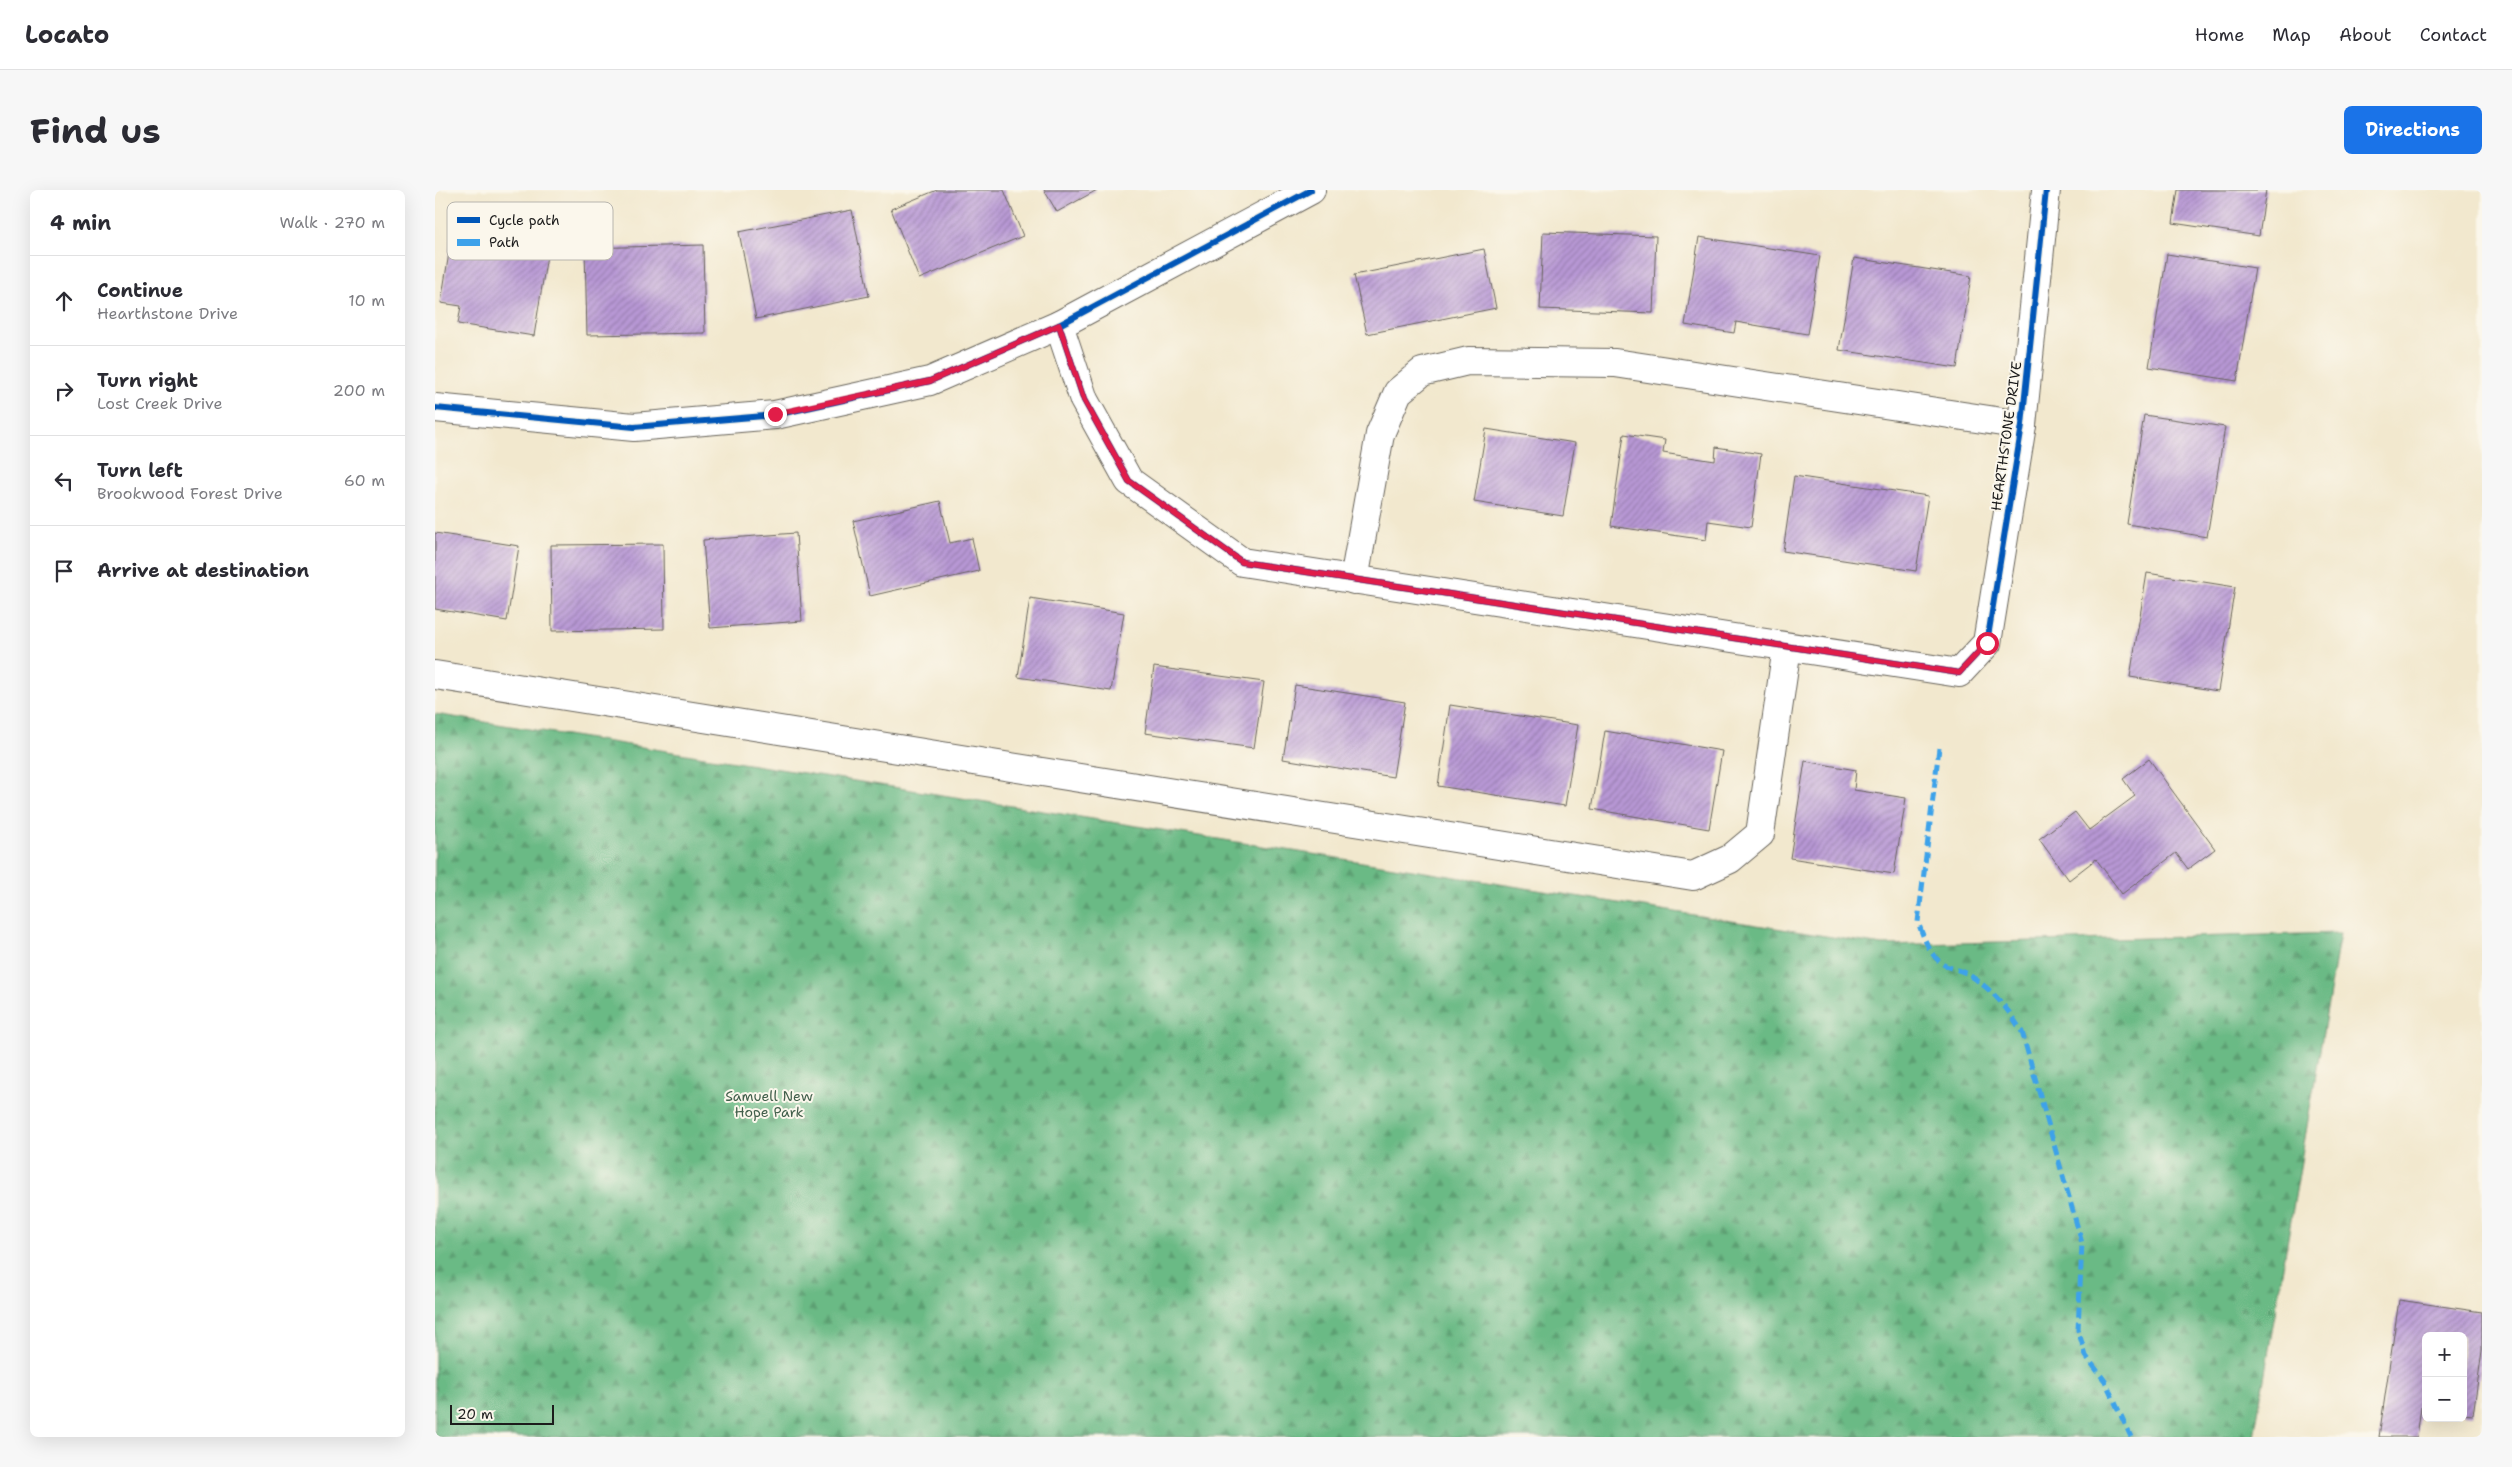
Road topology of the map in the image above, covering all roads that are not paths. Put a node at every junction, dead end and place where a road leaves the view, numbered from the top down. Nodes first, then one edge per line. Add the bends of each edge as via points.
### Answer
1 (1311, 190) edge
2 (2046, 190) edge
3 (1059, 325) junction
4 (435, 408) edge
5 (2022, 425) junction
6 (1355, 580) junction
7 (1787, 647) junction
8 (435, 676) edge

1 - 3 street
2 - 5 street, HEARTHSTONE DRIVE
3 - 4 street via 930,381 775,414 634,427
3 - 6 street via 1084,400 1129,481 1242,562
5 - 6 street via 1615,363 1468,361 1422,372 1398,392 1381,434
5 - 7 street, HEARTHSTONE DRIVE via 1987,643 1959,673
6 - 7 street
7 - 8 street via 1760,834 1730,859 1693,876

